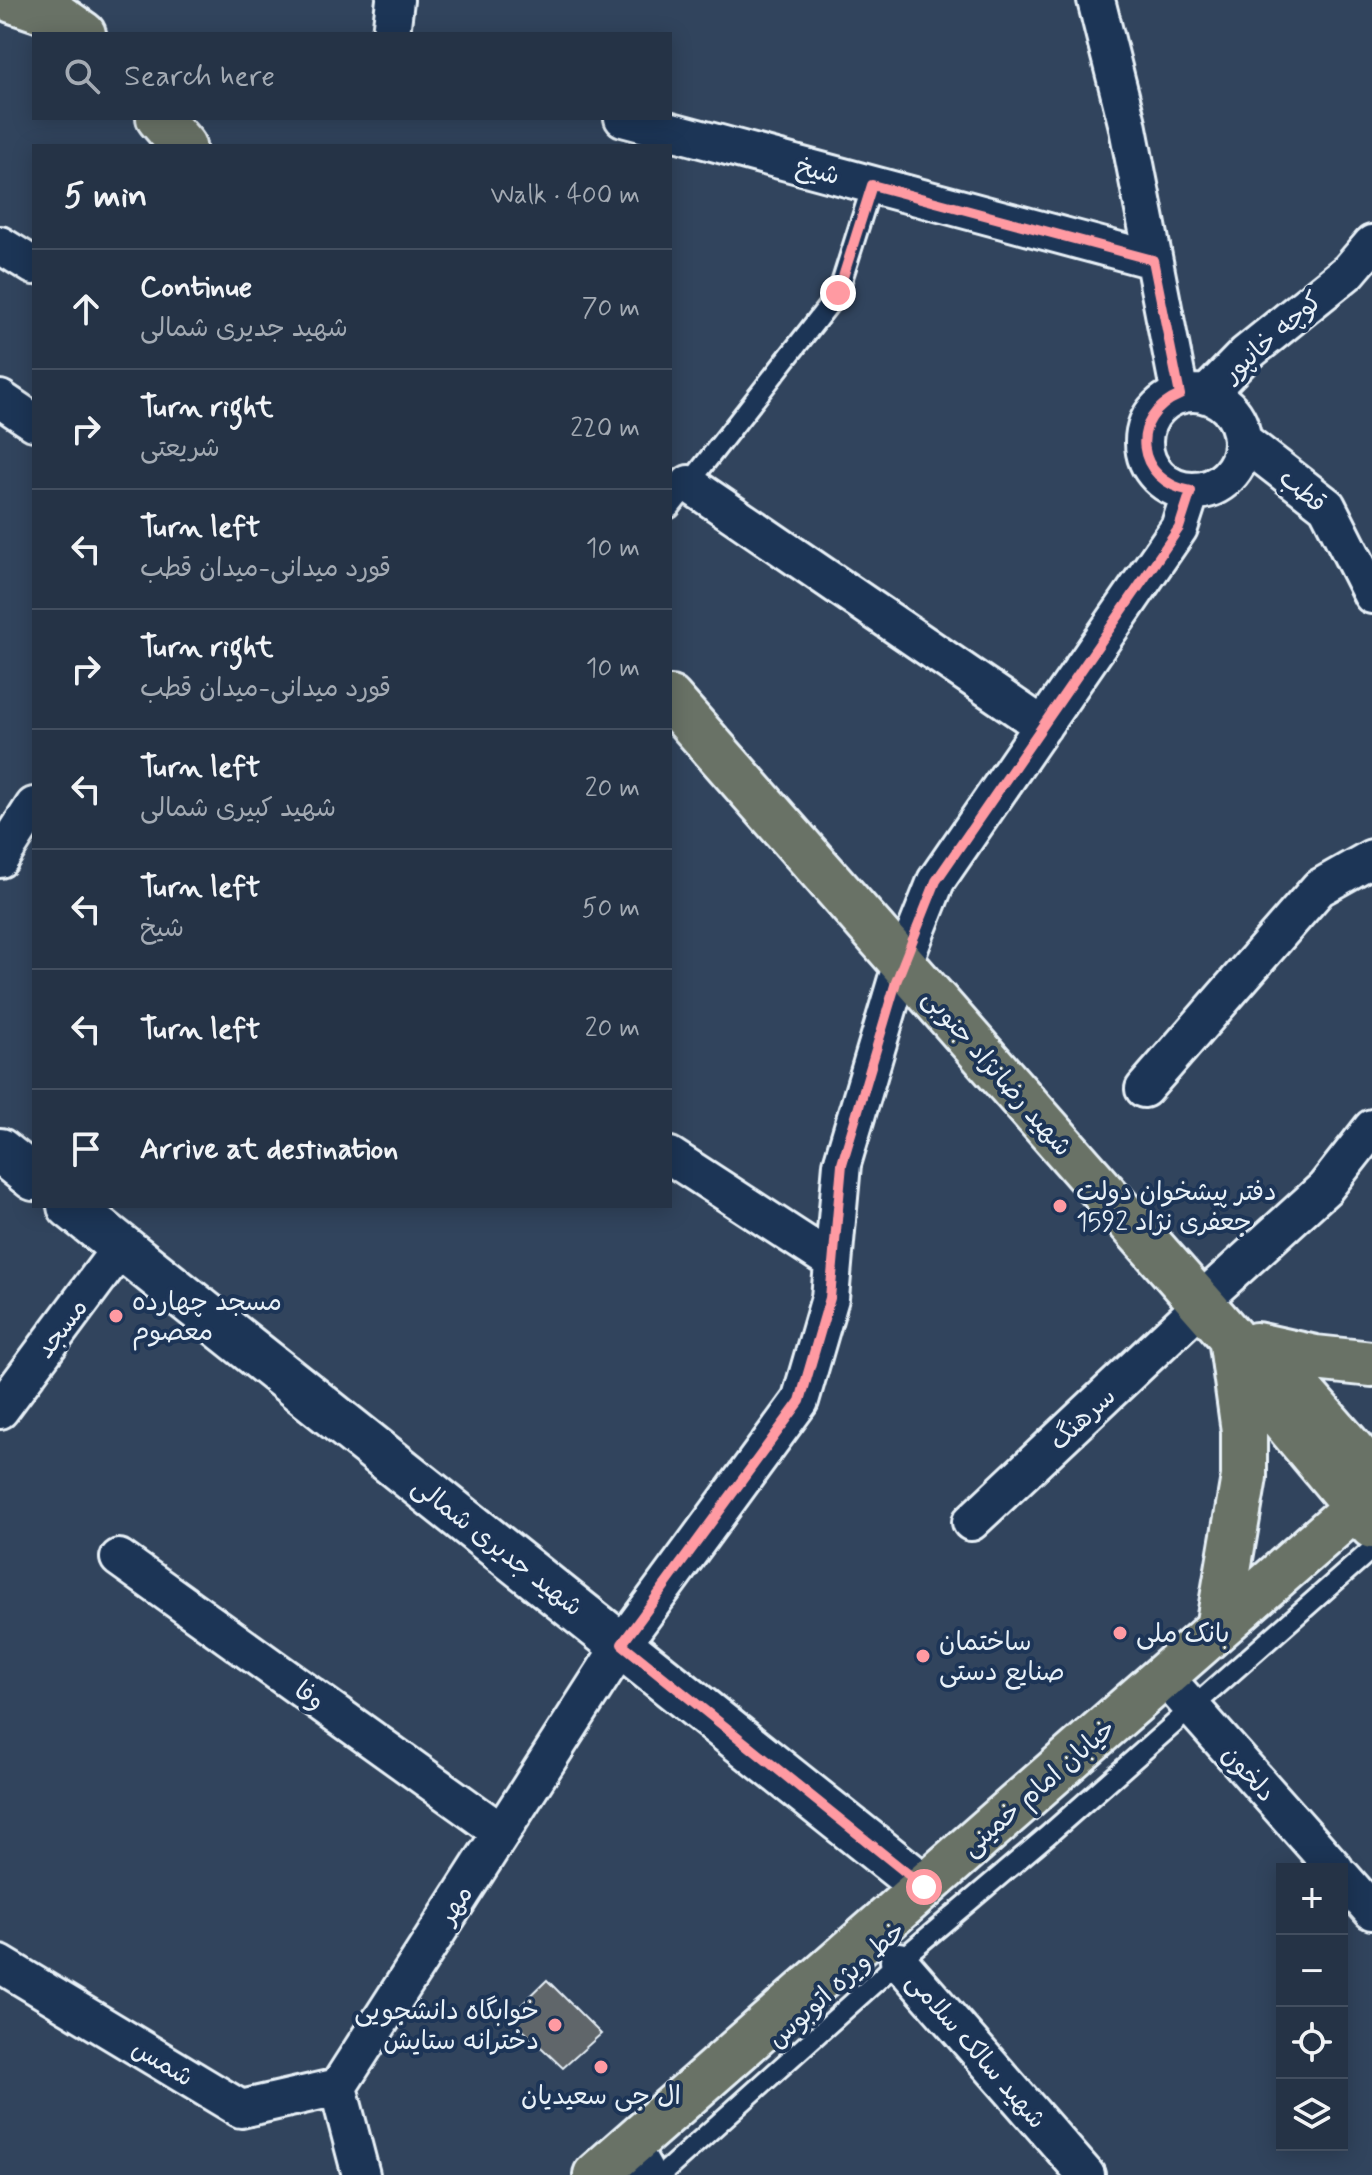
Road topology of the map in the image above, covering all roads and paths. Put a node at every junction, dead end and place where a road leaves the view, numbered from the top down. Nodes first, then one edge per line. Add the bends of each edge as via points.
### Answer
1 (72, 0) edge
2 (395, 0) edge
3 (1096, 0) edge
4 (17, 1) edge
5 (82, 32) edge
6 (84, 32) edge
7 (391, 32) edge
8 (161, 120) edge
9 (630, 120) edge
10 (181, 144) edge
11 (872, 185) junction
12 (1372, 244) edge
13 (0, 245) edge
14 (1153, 260) junction
15 (32, 265) edge
16 (1193, 395) junction
17 (0, 399) edge
18 (32, 421) edge
19 (1242, 440) junction
20 (1191, 491) junction
21 (680, 496) edge
22 (1372, 595) edge
23 (672, 701) edge
24 (1043, 726) junction
25 (32, 809) edge
26 (1372, 858) edge
27 (0, 859) edge
28 (1144, 1089) dead end
29 (1372, 1128) edge
30 (0, 1151) edge
31 (672, 1157) edge
32 (32, 1176) edge
33 (72, 1208) edge
34 (121, 1247) junction
35 (833, 1262) junction
36 (1243, 1349) junction
37 (1372, 1364) edge
38 (0, 1410) edge
39 (1368, 1500) edge
40 (971, 1522) dead end
41 (1372, 1549) edge
42 (119, 1558) dead end
43 (1218, 1628) junction
44 (622, 1644) junction
45 (1164, 1676) junction
46 (501, 1832) junction
47 (1330, 1863) edge
48 (1348, 1884) edge
49 (924, 1887) junction
50 (1372, 1911) edge
51 (899, 1961) junction
52 (0, 1964) edge
53 (338, 2087) junction
54 (639, 2160) edge
55 (361, 2175) edge
56 (596, 2175) edge
57 (661, 2175) edge
58 (1086, 2175) edge

1 - 6 main road
2 - 7 street
3 - 14 street
4 - 5 main road via 56,15
8 - 10 main road
9 - 11 street, شیخ
11 - 14 street, شیخ
11 - 21 lane via 838,293
12 - 16 street, کوچه خانپور via 1349,271
13 - 15 street
14 - 16 street
16 - 19 street via 1218,400 1230,411
16 - 20 street via 1168,400 1150,418 1144,444 1152,469 1162,480
17 - 18 street
19 - 20 street via 1227,476 1207,489
19 - 22 street, قطب via 1327,506
20 - 24 street, مهر via 1179,528
21 - 24 street
23 - 36 main road, شهید رضانژاد جنوبی
24 - 35 street, مهر via 936,881 896,982 842,1164
25 - 27 street
26 - 28 street via 1319,888
29 - 40 street, سرهنگ via 1325,1188
30 - 32 main road
31 - 35 street
33 - 34 main road, شهید جدیری شمالی
34 - 38 street, مسجد
34 - 44 main road, شهید جدیری شمالی
35 - 44 street, مهر via 830,1298 800,1401
36 - 37 main road
36 - 39 main road, شهید رضانژاد جنوبی
36 - 43 main road via 1244,1477
39 - 43 main road, خیابان امام خمینی
41 - 51 lane, خط ویژه اتوبوس
42 - 46 street, وفا
43 - 45 main road, خیابان امام خمینی
44 - 46 street, مهر
44 - 49 main road, شهید جدیری شمالی
45 - 47 street, دلخون
45 - 49 main road, خیابان امام خمینی
46 - 53 street, مهر
48 - 50 street
49 - 54 main road, خیابان امام خمینی
51 - 57 lane, خط ویژه اتوبوس
51 - 58 street, شهید سالک سلامی
52 - 53 street, شمس via 241,2109
53 - 55 street
54 - 56 main road, خیابان امام خمینی

